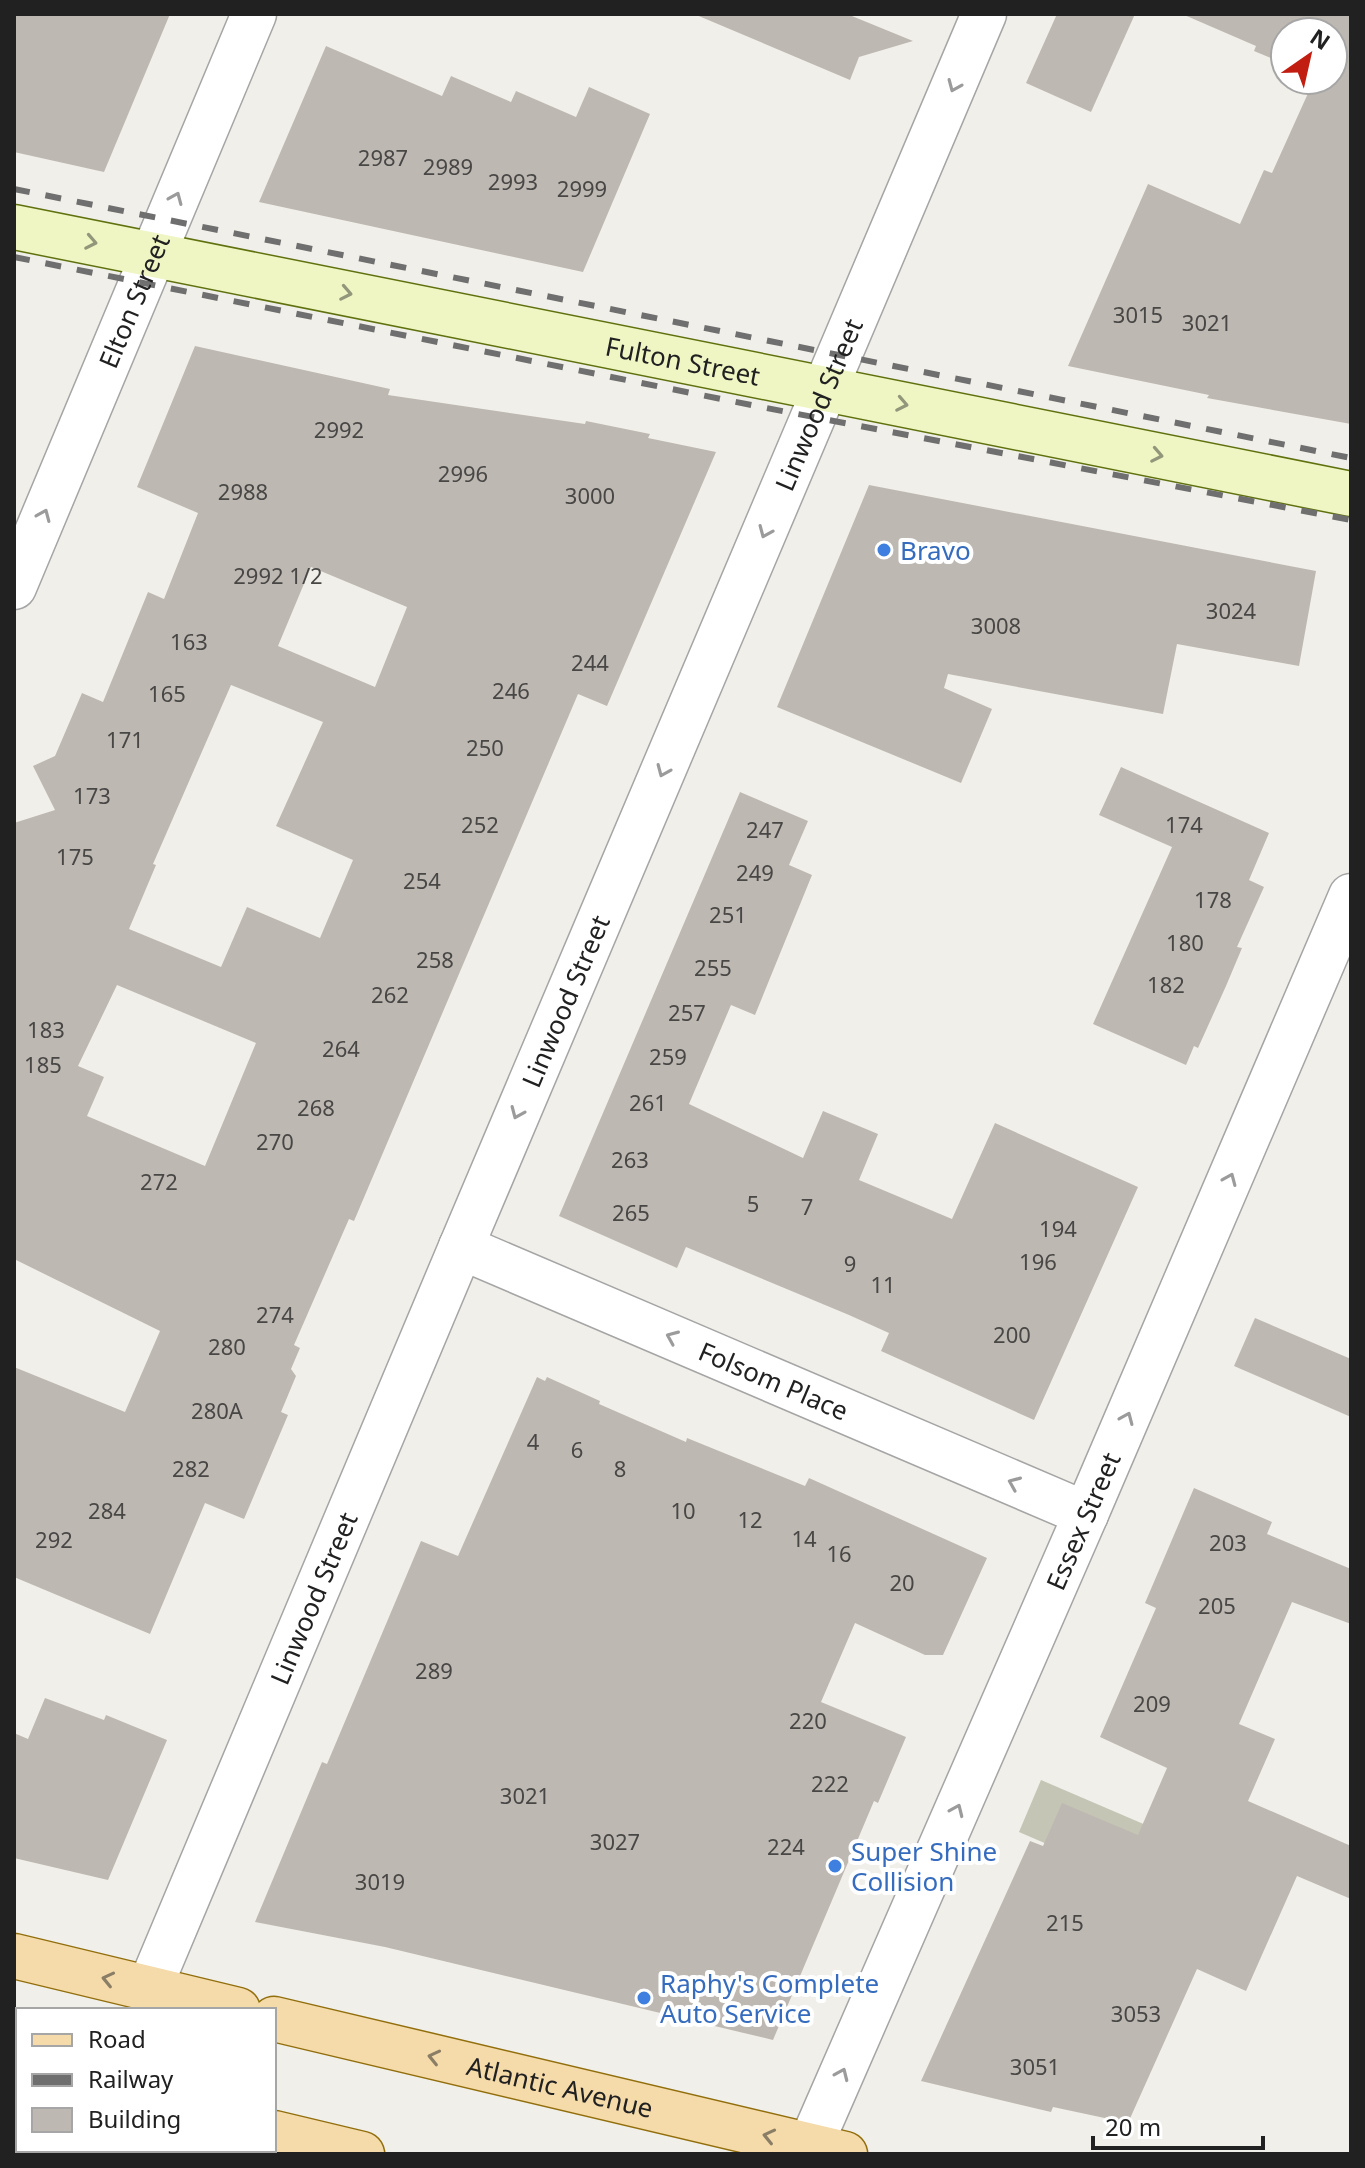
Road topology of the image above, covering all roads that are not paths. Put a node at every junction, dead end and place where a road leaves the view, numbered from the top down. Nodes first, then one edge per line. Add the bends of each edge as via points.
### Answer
1 (254, 14) edge
2 (984, 14) edge
3 (14, 227) edge
4 (152, 254) junction
5 (825, 390) junction
6 (1351, 494) edge
7 (14, 587) edge
8 (1351, 896) edge
9 (461, 1247) junction
10 (1086, 1514) junction
11 (14, 1956) edge
12 (149, 1989) junction
13 (230, 2008) edge
14 (276, 2019) edge
15 (276, 2133) edge
16 (828, 2150) edge
17 (362, 2154) edge

4 -> 1 street, Elton Street
2 -> 5 street, Linwood Street
3 -> 4 street, Fulton Street
4 -> 5 street, Fulton Street
7 -> 4 street, Elton Street
5 -> 6 street, Fulton Street
5 -> 9 street, Linwood Street
10 -> 8 street, Essex Street
10 -> 9 street, Folsom Place
9 - 12 street, Linwood Street
16 -> 10 street, Essex Street
12 -> 11 main road
12 - 13 main road
16 -> 14 main road, Atlantic Avenue
15 - 17 main road

